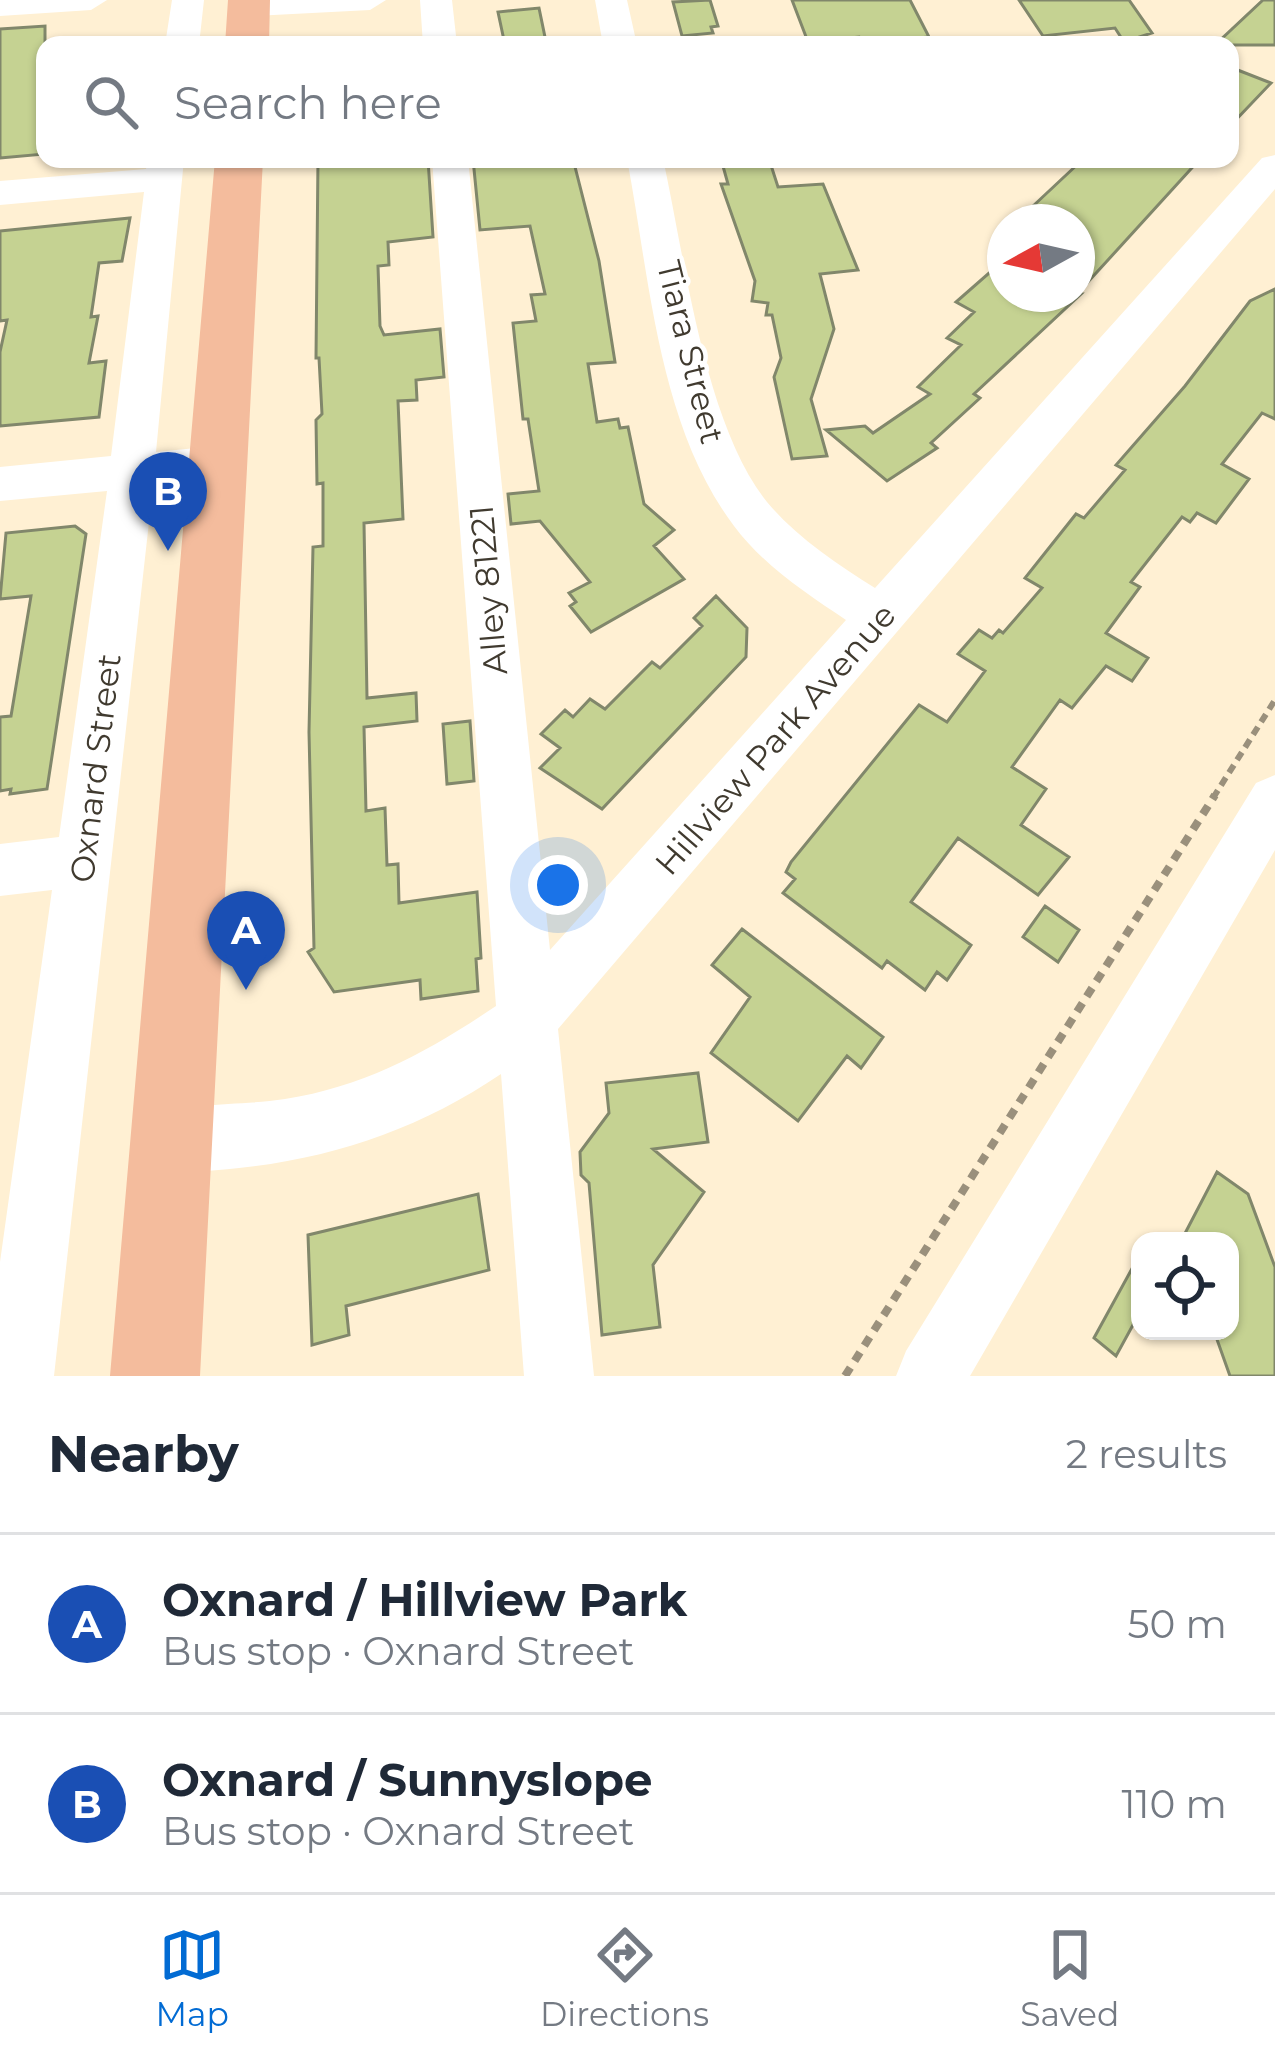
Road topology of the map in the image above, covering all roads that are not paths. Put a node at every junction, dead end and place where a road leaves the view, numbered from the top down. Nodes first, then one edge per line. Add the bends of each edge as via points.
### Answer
1 (92, 0) edge
2 (188, 0) edge
3 (370, 0) edge
4 (436, 0) edge
5 (610, 0) edge
6 (0, 6) edge
7 (248, 18) edge
8 (183, 36) edge
9 (439, 36) edge
10 (618, 36) edge
11 (1275, 166) edge
12 (238, 168) edge
13 (451, 168) edge
14 (648, 168) edge
15 (165, 169) edge
16 (0, 193) edge
17 (216, 463) junction
18 (132, 471) junction
19 (0, 484) edge
20 (882, 618) junction
21 (1275, 800) edge
22 (84, 860) junction
23 (0, 871) edge
24 (526, 1022) junction
25 (170, 1141) junction
26 (19, 1376) edge
27 (155, 1376) edge
28 (559, 1376) edge
29 (932, 1376) edge

1 - 6 street
2 - 8 street
3 - 7 street
4 - 9 street
5 - 10 street
11 - 20 street, Hillview Park Avenue
12 - 17 main road
13 - 24 street, Alley 81221
14 - 20 street, Tiara Street via 705,431 726,476 787,549
15 - 16 street
15 - 18 street, Oxnard Street
17 - 18 street
17 - 25 main road
18 - 19 street
18 - 22 street, Oxnard Street
20 - 24 street, Hillview Park Avenue
21 - 29 street
22 - 23 street
22 - 26 street, Oxnard Street
24 - 25 street, Hillview Park Avenue via 396,1100 257,1137
24 - 28 street, Alley 81221
25 - 27 main road

